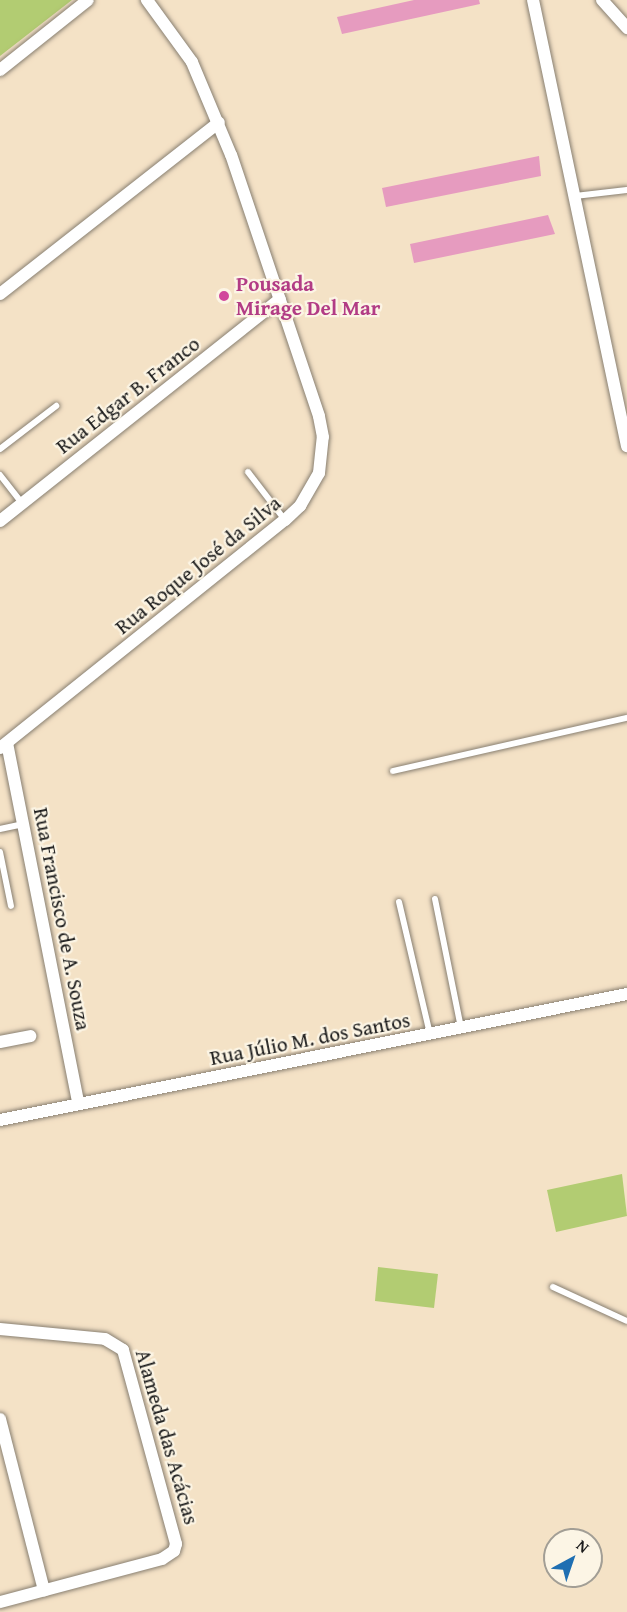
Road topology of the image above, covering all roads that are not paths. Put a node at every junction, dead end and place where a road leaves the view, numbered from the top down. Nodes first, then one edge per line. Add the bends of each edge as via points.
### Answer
1 (88, 0) edge
2 (147, 0) edge
3 (533, 0) edge
4 (602, 0) edge
5 (627, 28) edge
6 (0, 70) edge
7 (219, 122) junction
8 (627, 190) edge
9 (575, 196) junction
10 (0, 294) edge
11 (280, 299) junction
12 (56, 406) dead end
13 (627, 446) edge
14 (0, 449) edge
15 (248, 472) dead end
16 (0, 475) edge
17 (22, 504) junction
18 (285, 520) junction
19 (0, 521) edge
20 (627, 718) edge
21 (3, 746) edge
22 (393, 771) dead end
23 (23, 824) junction
24 (0, 829) edge
25 (0, 852) edge
26 (435, 899) dead end
27 (399, 902) dead end
28 (11, 906) dead end
29 (627, 994) edge
30 (461, 1029) junction
31 (430, 1035) junction
32 (30, 1036) dead end
33 (0, 1042) edge
34 (78, 1103) junction
35 (0, 1120) edge
36 (553, 1287) dead end
37 (627, 1321) edge
38 (0, 1329) edge
39 (0, 1419) edge
40 (44, 1590) junction
41 (0, 1602) edge

1 - 6 street
2 - 7 street, Rua Roque José da Silva via 192,62
3 - 9 street
4 - 5 street
7 - 10 street
7 - 11 street, Rua Roque José da Silva
8 - 9 lane
9 - 13 street
11 - 17 street, Rua Edgar B. Franco
11 - 18 street, Rua Roque José da Silva via 323,437 315,482 300,506
12 - 14 lane
15 - 18 lane
16 - 17 lane
17 - 19 street, Rua Edgar B. Franco
18 - 21 street, Rua Roque José da Silva
20 - 22 lane
21 - 23 street, Rua Francisco de A. Souza
23 - 24 lane
23 - 34 street, Rua Francisco de A. Souza
25 - 28 lane
26 - 30 lane
27 - 31 lane
29 - 30 street, Rua Júlio M. dos Santos
30 - 31 street, Rua Júlio M. dos Santos
31 - 34 street, Rua Júlio M. dos Santos
32 - 33 street
34 - 35 street, Rua Júlio M. dos Santos
36 - 37 lane
38 - 40 street, Alameda das Acácias via 105,1339 123,1350 176,1536 174,1551 162,1559
39 - 40 street
40 - 41 street, Alameda das Acácias

